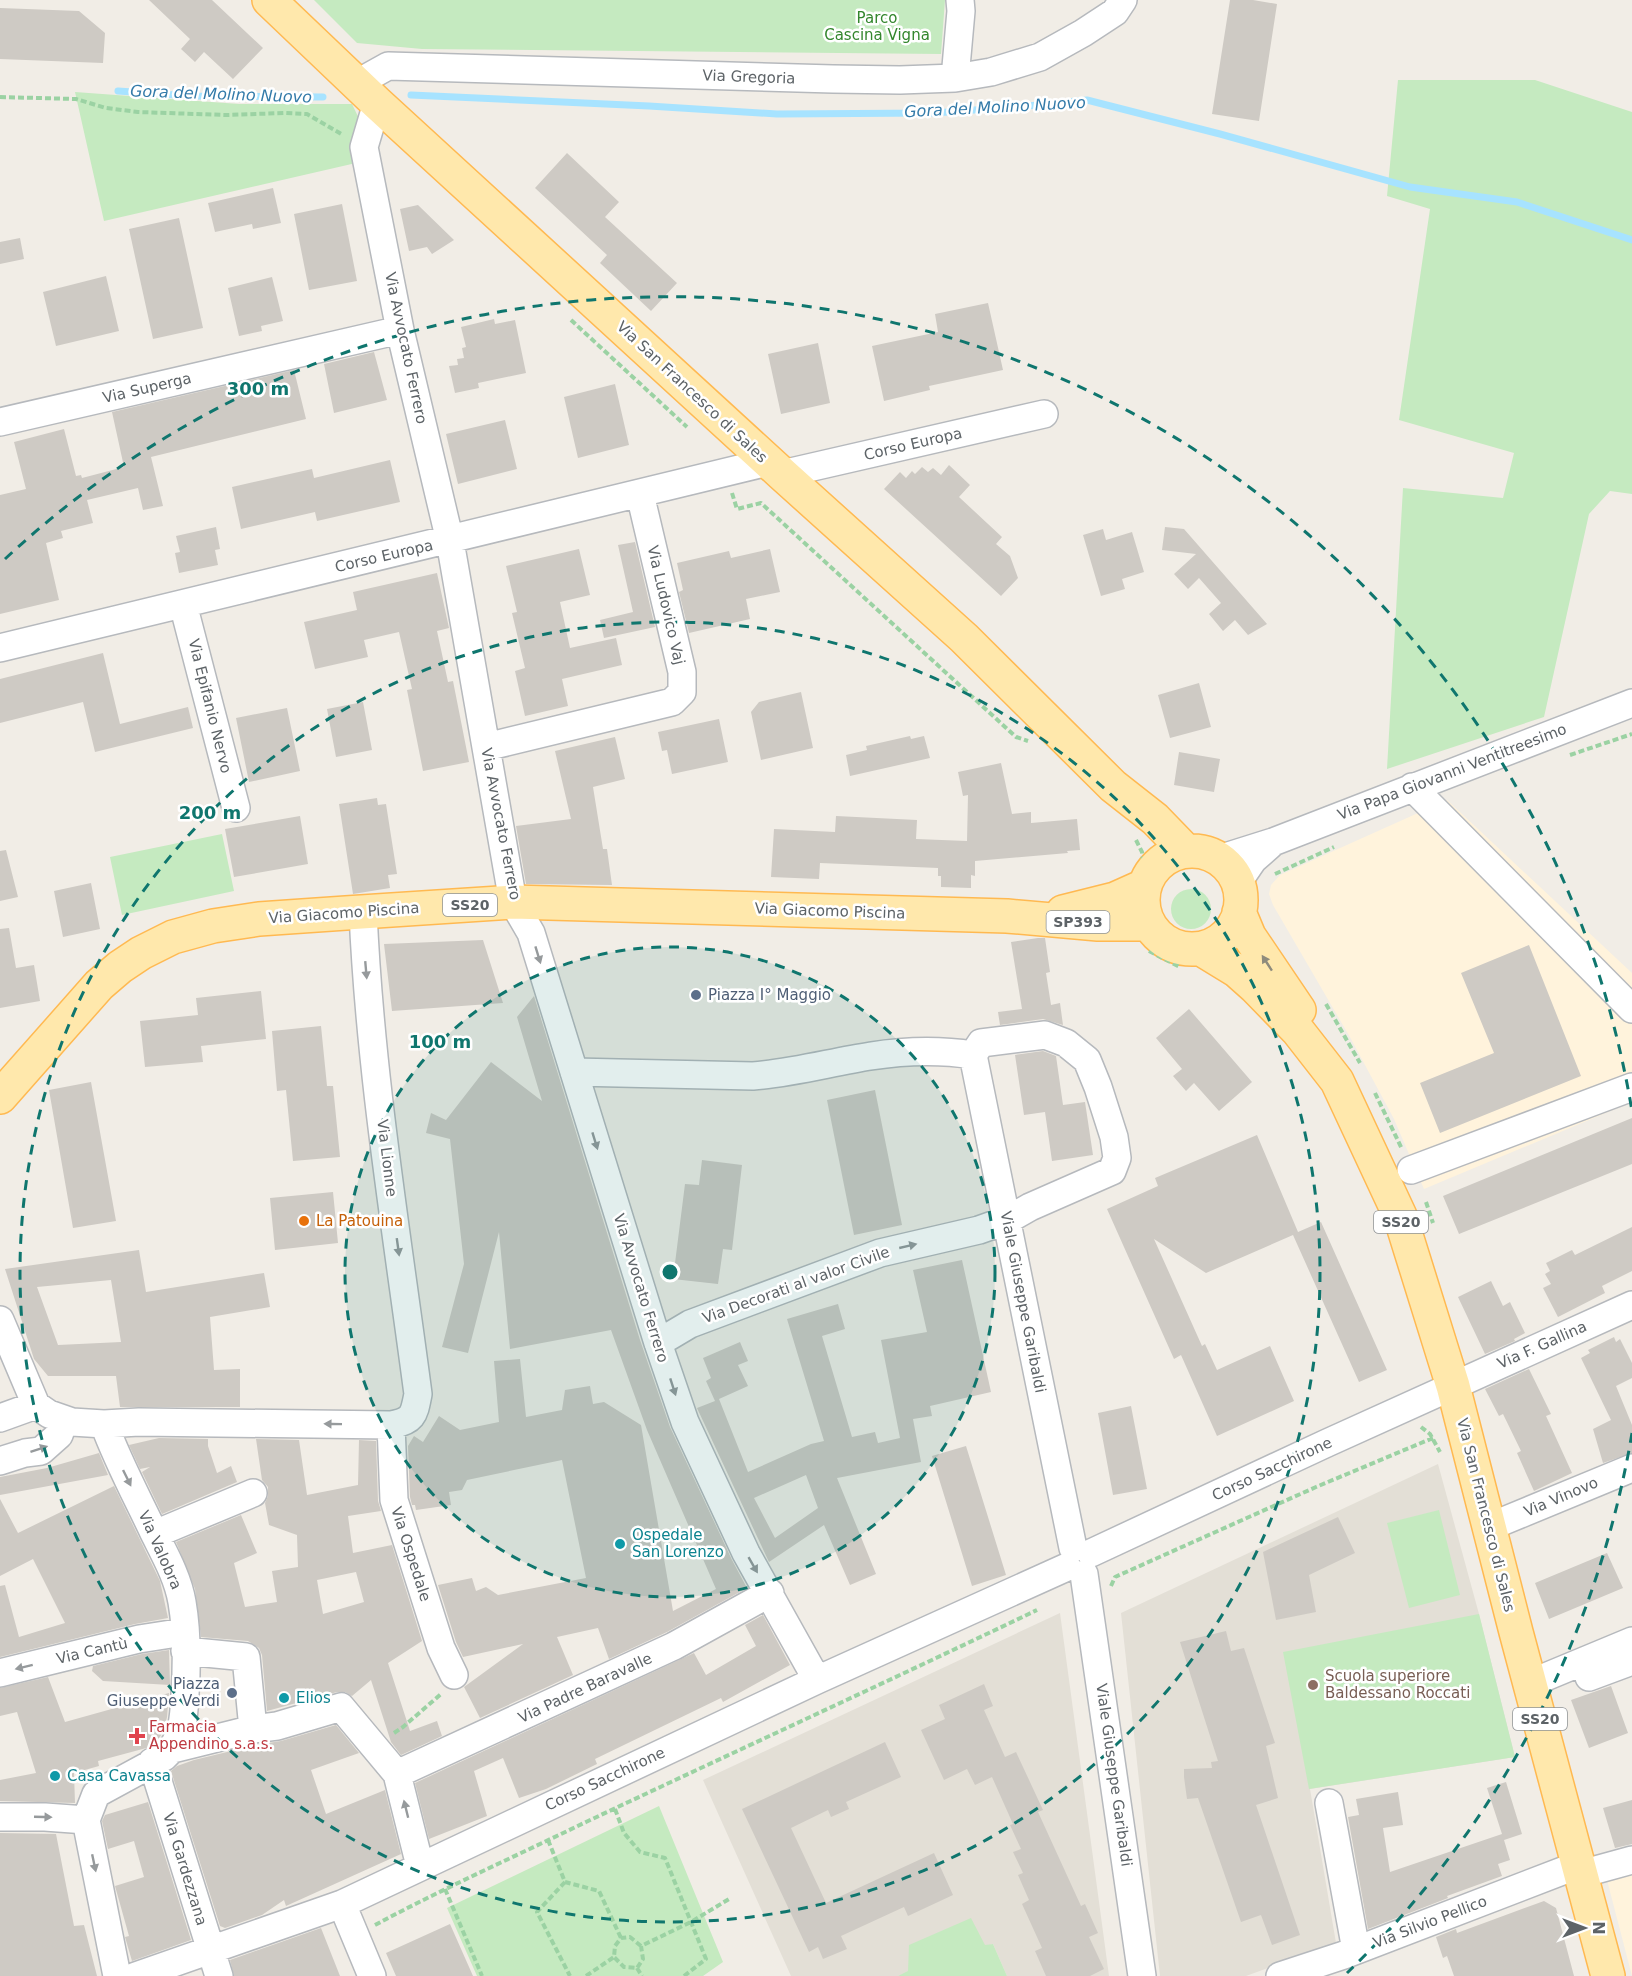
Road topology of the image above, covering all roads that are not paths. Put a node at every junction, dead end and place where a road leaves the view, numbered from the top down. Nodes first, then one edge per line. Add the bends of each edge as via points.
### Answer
1 (960, 0) edge
2 (1123, 0) edge
3 (273, 2) edge
4 (955, 78) junction
5 (369, 95) junction
6 (400, 330) junction
7 (1044, 414) dead end
8 (0, 422) edge
9 (775, 468) junction
10 (640, 494) junction
11 (450, 541) junction
12 (183, 604) junction
13 (0, 648) edge
14 (1632, 703) edge
15 (486, 747) junction
16 (1113, 786) junction
17 (1412, 787) junction
18 (236, 808) dead end
19 (1186, 851) junction
20 (1147, 872) junction
21 (1232, 884) junction
22 (513, 902) junction
23 (363, 912) junction
24 (1007, 916) junction
25 (1145, 936) junction
26 (1194, 958) junction
27 (1632, 1009) edge
28 (973, 1055) junction
29 (1328, 1067) junction
30 (574, 1072) junction
31 (1632, 1087) edge
32 (0, 1097) edge
33 (1411, 1170) road end
34 (1007, 1220) junction
35 (1632, 1305) edge
36 (0, 1320) edge
37 (658, 1343) junction
38 (1453, 1386) junction
39 (36, 1405) junction
40 (0, 1418) edge
41 (64, 1421) junction
42 (104, 1424) junction
43 (391, 1425) junction
44 (0, 1461) edge
45 (1632, 1468) edge
46 (253, 1493) dead end
47 (1489, 1527) junction
48 (155, 1534) junction
49 (1079, 1561) junction
50 (770, 1593) junction
51 (184, 1641) junction
52 (1632, 1641) edge
53 (1632, 1661) edge
54 (0, 1673) edge
55 (454, 1675) road end
56 (817, 1680) junction
57 (1533, 1690) junction
58 (265, 1728) junction
59 (163, 1756) junction
60 (397, 1774) junction
61 (1329, 1803) dead end
62 (0, 1817) edge
63 (86, 1820) junction
64 (1632, 1860) edge
65 (420, 1866) junction
66 (1580, 1870) junction
67 (342, 1904) junction
68 (210, 1951) junction
69 (1349, 1960) edge
70 (117, 1976) edge
71 (136, 1976) edge
72 (219, 1976) edge
73 (372, 1976) edge
74 (1142, 1976) edge
75 (1280, 1976) edge
76 (1608, 1976) edge

1 - 4 street
2 - 4 street, Via Gregoria via 1115,12 1040,57
3 - 5 main road, Via San Francesco di Sales
4 - 5 street, Via Gregoria via 833,79 388,66 370,76
5 - 6 street, Via Avvocato Ferrero via 365,147
5 - 9 main road, Via San Francesco di Sales
6 - 8 street, Via Superga
6 - 11 street, Via Avvocato Ferrero
7 - 9 street, Corso Europa
9 - 10 street, Corso Europa via 724,473
9 - 16 main road, Via San Francesco di Sales via 964,638
10 - 11 street, Corso Europa
10 - 15 street, Via Ludovico Vaj via 682,672 682,692 672,702
11 - 12 street, Corso Europa
11 - 15 street, Via Avvocato Ferrero
12 - 13 street, Corso Europa
12 - 18 street, Via Epifanio Nervo
14 - 17 street, Via Papa Giovanni Ventitreesimo
15 - 22 street, Via Avvocato Ferrero
16 - 19 main road via 1155,819
16 - 20 main road via 1141,826
17 - 21 street, Via Papa Giovanni Ventitreesimo via 1273,842
17 - 27 street
19 - 20 main road via 1169,856
19 - 21 main road via 1197,851
20 - 24 main road, Via Giacomo Piscina / SP393 via 1115,899 1061,912
20 - 25 main road via 1142,899
21 - 26 main road via 1234,925
29 -> 21 main road, Via San Francesco di Sales / SS20 via 1311,1026 1249,936
22 - 23 main road, Via Giacomo Piscina / SS20
22 - 24 main road, Via Giacomo Piscina / SS20
22 -> 30 street, Via Avvocato Ferrero via 531,933
23 - 32 main road, Via Giacomo Piscina / SS20 via 213,926 173,937 141,953 99,985
23 -> 43 street, Via Lionne via 383,1132 418,1394 413,1415 404,1423
24 - 25 main road, Via Giacomo Piscina / SP393 via 1095,923
25 - 26 main road via 1158,936
26 - 29 main road, Via San Francesco di Sales / SS20 via 1237,971
28 - 30 street via 873,1055 753,1076
28 - 34 street, Viale Giuseppe Garibaldi
28 - 34 street, Via Decorati al valor Civile via 981,1043 1045,1035 1066,1043 1087,1060 1114,1137 1117,1158 1112,1171
29 - 38 main road, Via San Francesco di Sales / SS20 via 1400,1216
30 -> 37 street, Via Avvocato Ferrero
31 - 33 street
37 -> 34 street, Via Decorati al valor Civile via 690,1324 880,1253
34 - 49 street, Viale Giuseppe Garibaldi
35 - 38 street, Via F. Gallina
36 - 39 street
37 -> 50 street, Via Avvocato Ferrero via 685,1422 746,1552
38 - 47 main road, Via San Francesco di Sales / SS20
38 - 49 street, Corso Sacchirone
39 - 40 street
39 - 41 street
41 - 42 street
44 -> 41 street via 41,1451 59,1435
43 -> 42 street
42 -> 48 street, Via Valobra
43 - 55 street, Via Ospedale via 394,1500 441,1648
45 - 47 street, Via Vinovo
46 - 48 street
47 - 57 main road, Via San Francesco di Sales / SS20
48 - 51 street, Via Valobra via 182,1602
49 - 56 street, Corso Sacchirone
49 - 74 street, Viale Giuseppe Garibaldi
50 - 56 street, Via Avvocato Ferrero
50 - 60 street, Via Padre Baravalle via 674,1646
51 -> 54 street, Via Cantù via 139,1639
51 - 58 street via 246,1657
51 - 59 street, Via Valobra via 181,1733
52 - 57 street
53 - 57 street
56 - 65 street, Corso Sacchirone
57 - 66 main road, Via San Francesco di Sales / SS20
58 - 59 street
58 - 60 street via 341,1707
59 - 63 street via 96,1794
59 - 68 street, Via Gardezzana
65 -> 60 street
61 - 69 street
62 -> 63 street
63 -> 70 street
64 - 66 street, Via Silvio Pellico
65 - 67 street, Corso Sacchirone
66 - 69 street, Via Silvio Pellico
66 - 76 main road, Via San Francesco di Sales / SS20
67 - 68 street, Corso Sacchirone
67 - 73 street
68 - 71 street, Corso Sacchirone
68 - 72 street, Via Gardezzana
69 - 75 street, Via Silvio Pellico

